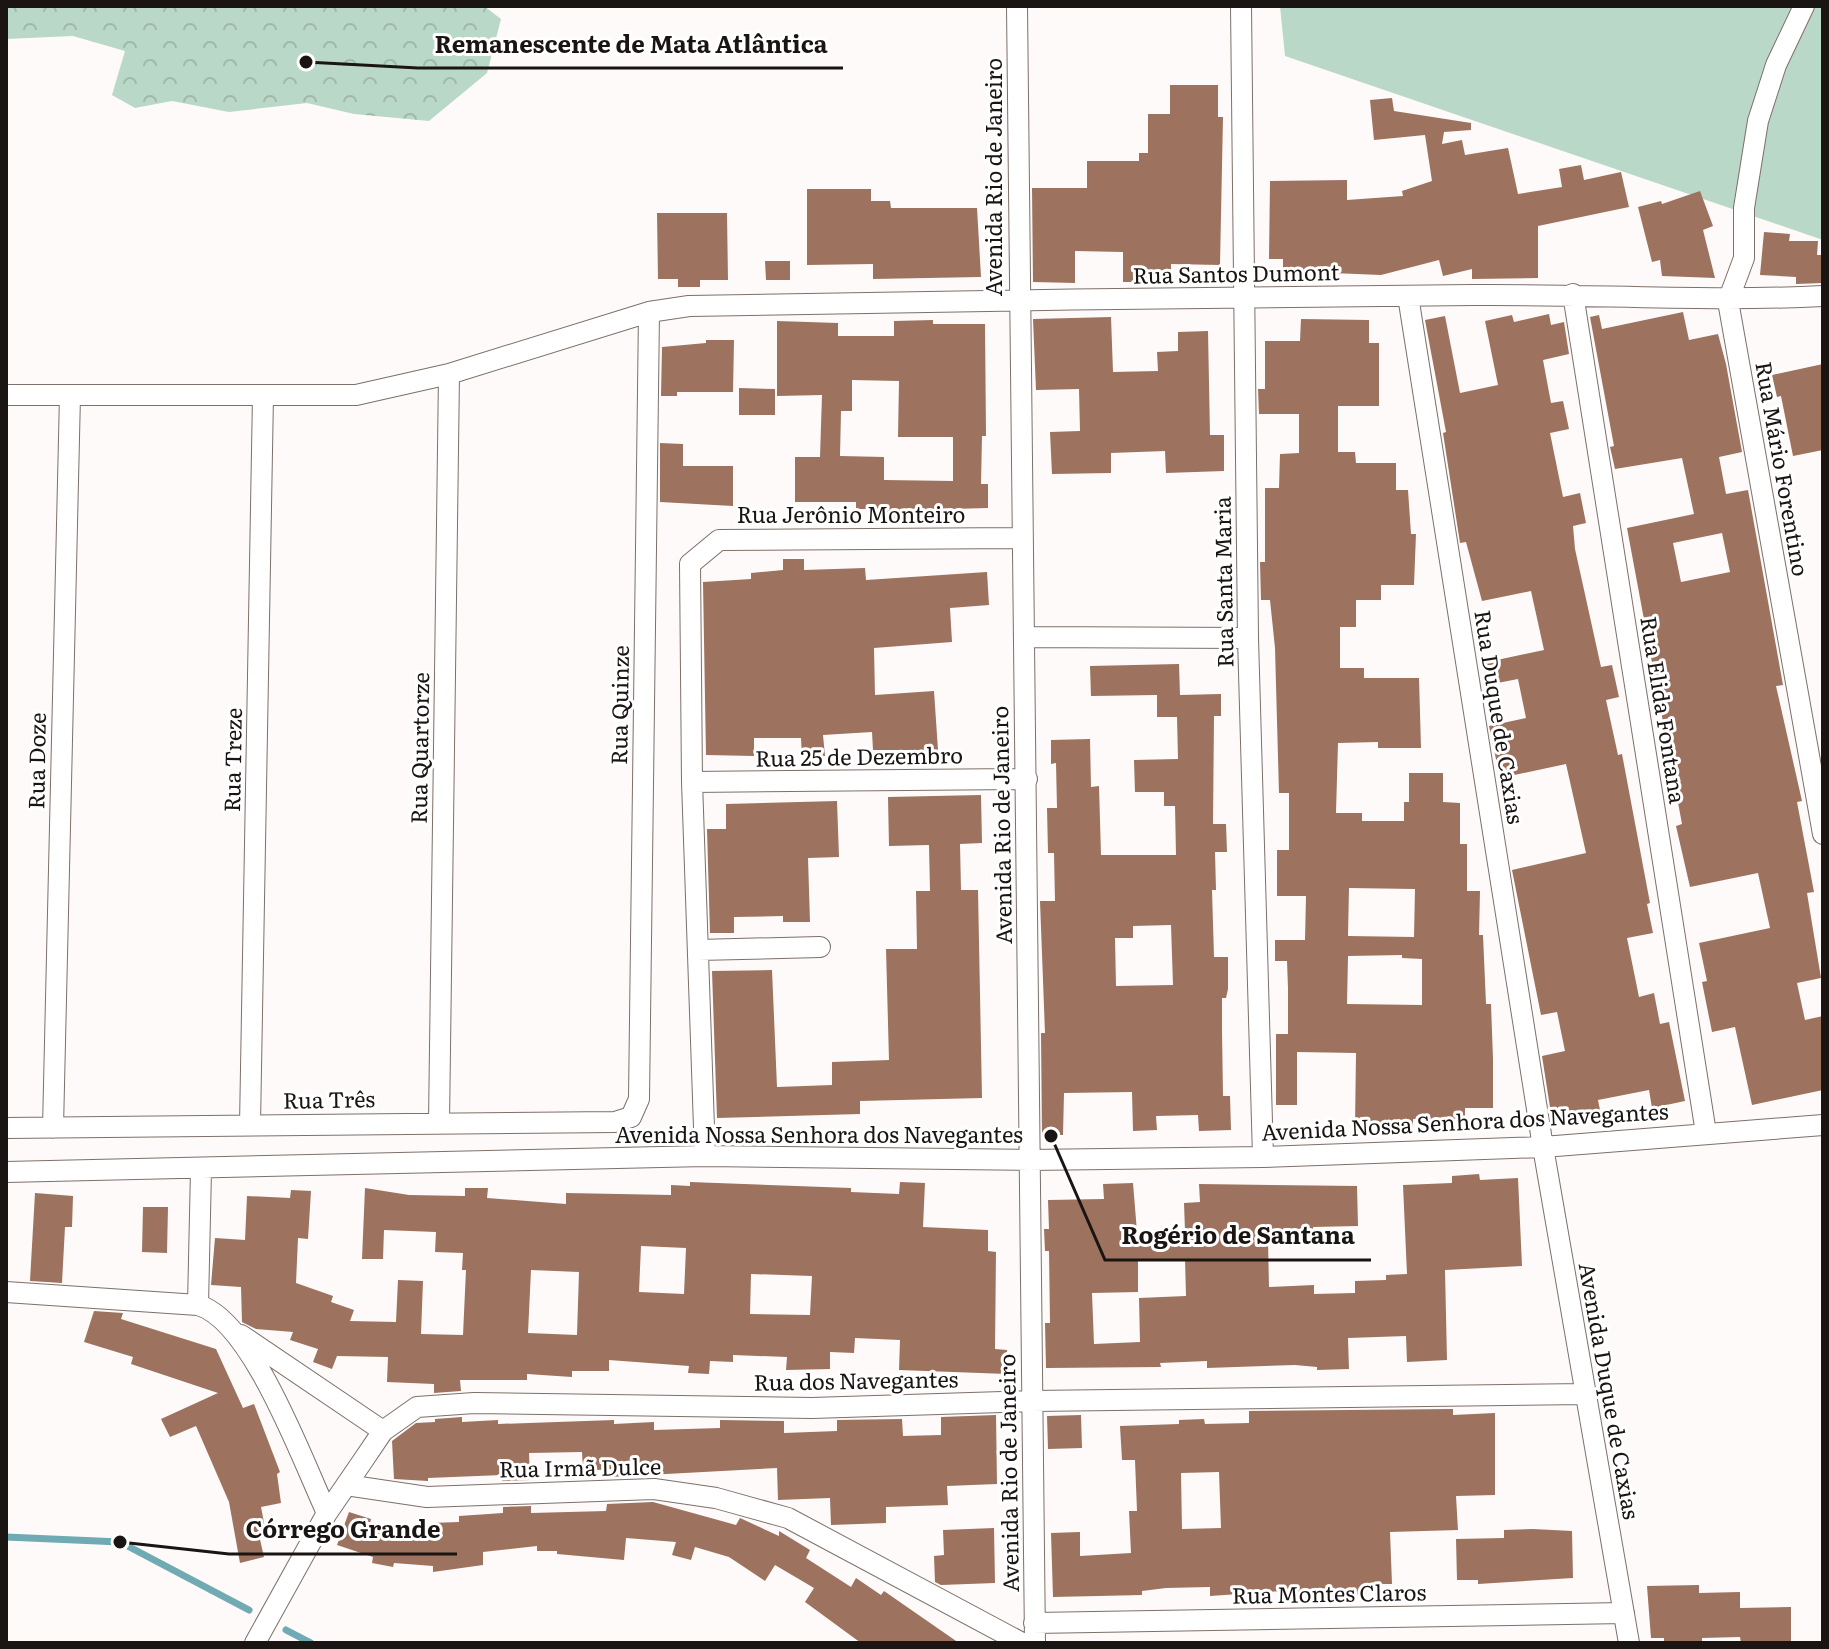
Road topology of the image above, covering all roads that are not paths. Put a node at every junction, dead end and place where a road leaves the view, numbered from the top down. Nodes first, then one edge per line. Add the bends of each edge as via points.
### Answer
1 (1017, 6) edge
2 (1241, 6) edge
3 (1804, 6) edge
4 (1573, 294) junction
5 (1408, 296) junction
6 (1823, 296) edge
7 (1243, 299) junction
8 (1019, 300) junction
9 (1728, 301) junction
10 (649, 312) junction
11 (449, 374) junction
12 (6, 395) edge
13 (70, 395) junction
14 (263, 395) junction
15 (1020, 538) junction
16 (1024, 637) junction
17 (1248, 638) junction
18 (1027, 779) junction
19 (692, 782) junction
20 (1823, 834) edge
21 (820, 947) dead end
22 (698, 950) junction
23 (639, 1099) joint
24 (439, 1123) junction
25 (250, 1125) junction
26 (1823, 1125) edge
27 (6, 1128) edge
28 (53, 1128) junction
29 (1706, 1133) junction
30 (1543, 1147) junction
31 (705, 1156) junction
32 (1263, 1157) junction
33 (1029, 1160) junction
34 (201, 1170) junction
35 (6, 1172) edge
36 (6, 1292) edge
37 (198, 1305) junction
38 (236, 1332) junction
39 (1585, 1394) junction
40 (1033, 1401) junction
41 (383, 1431) junction
42 (346, 1485) junction
43 (327, 1513) junction
44 (1624, 1613) junction
45 (1034, 1633) edge
46 (255, 1643) edge
47 (1022, 1643) edge
48 (1629, 1643) edge

1 - 8 street, Avenida Rio de Janeiro
2 - 7 street, Rua Santa Maria
3 - 9 street via 1776,65 1758,121 1744,208 1744,258
4 - 5 street, Rua Santos Dumont
4 - 9 street, Rua Santos Dumont
4 - 29 street, Rua Elida Fontana
5 - 7 street, Rua Santos Dumont
5 - 30 street, Rua Duque de Caxias
6 - 9 street, Rua Santos Dumont
7 - 8 street, Rua Santos Dumont
7 - 17 street, Rua Santa Maria
8 - 10 street, Rua Santos Dumont via 689,306
8 - 15 street, Avenida Rio de Janeiro
9 - 20 street, Rua Mário Forentino
10 - 11 street, Rua Santos Dumont
10 - 23 street, Rua Quinze
11 - 14 street, Rua Santos Dumont via 356,395
11 - 24 street, Rua Quartorze
12 - 13 street, Rua Santos Dumont
13 - 14 street, Rua Santos Dumont
13 - 28 street, Rua Doze
14 - 25 street, Rua Treze
15 - 16 street, Avenida Rio de Janeiro
15 - 19 street, Rua Jerônio Monteiro via 719,540 690,564
16 - 17 street
16 - 18 street, Avenida Rio de Janeiro
17 - 32 street, Rua Santa Maria
18 - 19 street, Rua 25 de Dezembro
18 - 33 street, Avenida Rio de Janeiro
19 - 22 street
21 - 22 street
22 - 31 street
23 - 24 street, Rua Três via 631,1117 615,1122
24 - 25 street, Rua Três
25 - 28 street, Rua Três
26 - 29 street, Avenida Nossa Senhora dos Navegantes
27 - 28 street, Rua Três
29 - 30 street, Avenida Nossa Senhora dos Navegantes
30 - 32 street, Avenida Nossa Senhora dos Navegantes
30 - 39 street, Avenida Duque de Caxias
31 - 33 street, Avenida Nossa Senhora dos Navegantes
31 - 34 street, Avenida Nossa Senhora dos Navegantes
32 - 33 street, Avenida Nossa Senhora dos Navegantes
33 - 40 street, Avenida Rio de Janeiro
34 - 35 street, Avenida Nossa Senhora dos Navegantes
34 - 37 street
36 - 37 street
37 - 38 street via 224,1317
38 - 41 street
38 - 43 street via 267,1384
39 - 40 street, Rua dos Navegantes
39 - 44 street, Avenida Duque de Caxias
40 - 41 street, Rua dos Navegantes via 812,1408 434,1404 417,1407
40 - 45 street, Avenida Rio de Janeiro
41 - 42 street, Rua dos Navegantes
42 - 43 street, Rua dos Navegantes
42 - 47 street, Rua Irmã Dulce via 427,1497 654,1489 716,1498 788,1518
43 - 46 street, Rua dos Navegantes
44 - 45 street, Rua Montes Claros
44 - 48 street, Avenida Duque de Caxias

